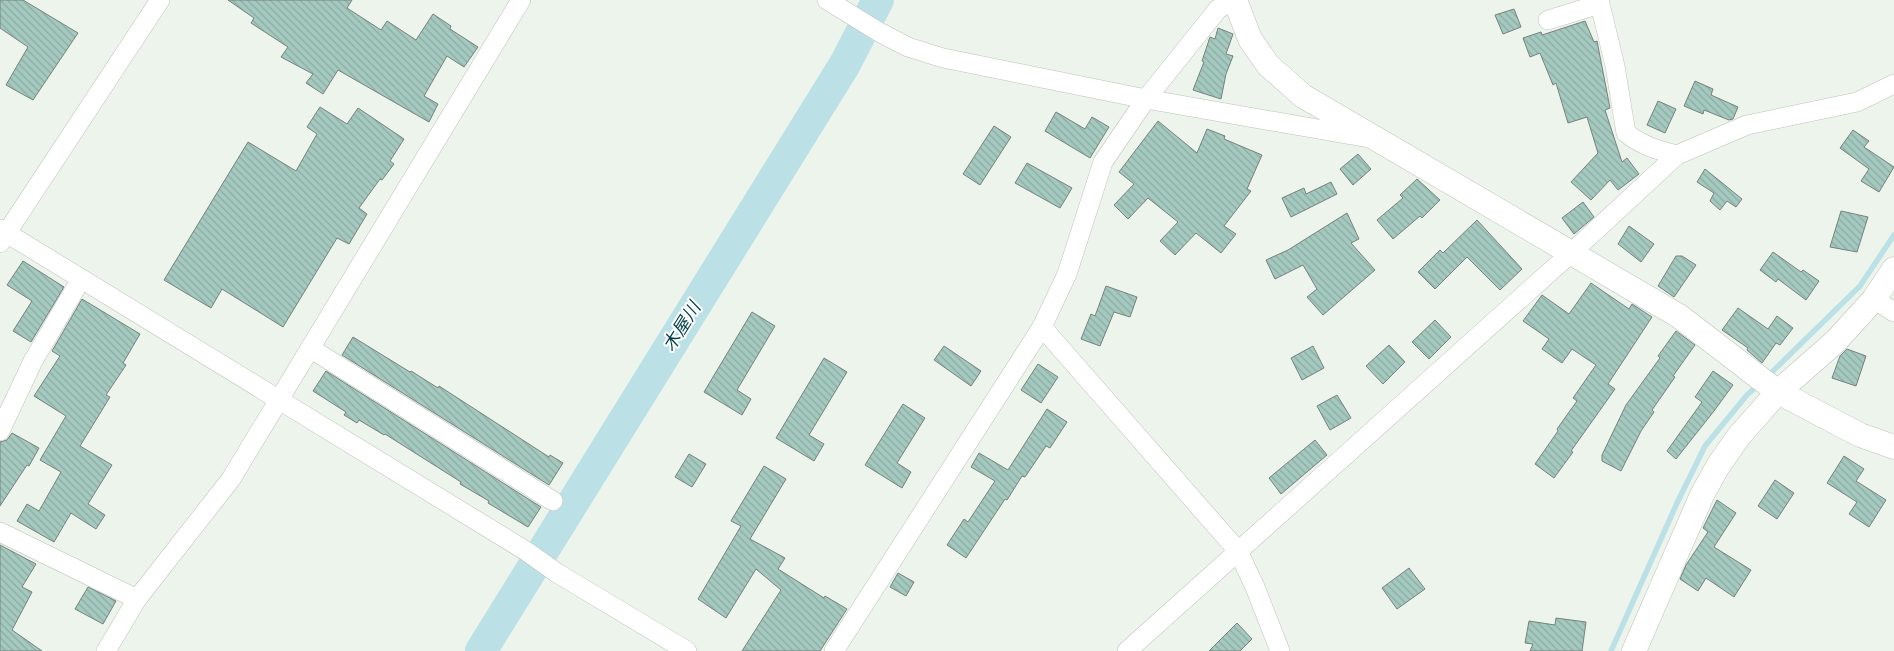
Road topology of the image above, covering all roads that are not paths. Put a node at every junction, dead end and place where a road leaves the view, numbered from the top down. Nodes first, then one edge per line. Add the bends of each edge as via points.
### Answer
1 (160, 0) edge
2 (521, 0) edge
3 (827, 0) edge
4 (1235, 0) edge
5 (1548, 20) dead end
6 (1894, 84) edge
7 (1146, 99) junction
8 (1376, 140) junction
9 (1678, 155) junction
10 (2, 235) edge
11 (1571, 253) junction
12 (1894, 269) edge
13 (81, 280) junction
14 (1874, 299) junction
15 (1894, 312) edge
16 (1042, 327) junction
17 (310, 348) junction
18 (1778, 392) junction
19 (279, 401) junction
20 (0, 432) edge
21 (1894, 447) edge
22 (553, 501) dead end
23 (0, 532) edge
24 (1238, 551) junction
25 (137, 599) junction
26 (106, 651) edge
27 (687, 651) edge
28 (834, 651) edge
29 (1127, 651) edge
30 (1280, 651) edge
31 (1634, 651) edge

1 - 10 street
2 - 17 street
3 - 7 street via 908,47 943,58
4 - 7 street via 1218,9
4 - 8 street via 1250,38 1268,65 1303,96
5 - 9 street via 1600,4 1626,133 1652,149
6 - 9 street via 1857,102 1747,125
7 - 8 street
7 - 16 street via 1103,162 1067,274
8 - 11 street
9 - 11 street
10 - 13 street
11 - 18 street via 1679,316
11 - 24 street
12 - 14 street
13 - 19 street
13 - 20 street via 33,361
14 - 15 street
14 - 18 street via 1836,341
16 - 24 street
16 - 28 street
17 - 19 street
17 - 22 street
18 - 21 street via 1860,435
18 - 31 street via 1739,436 1718,466 1702,495
19 - 25 street via 231,479
19 - 27 street
23 - 25 street
24 - 29 street
24 - 30 street
25 - 26 street

